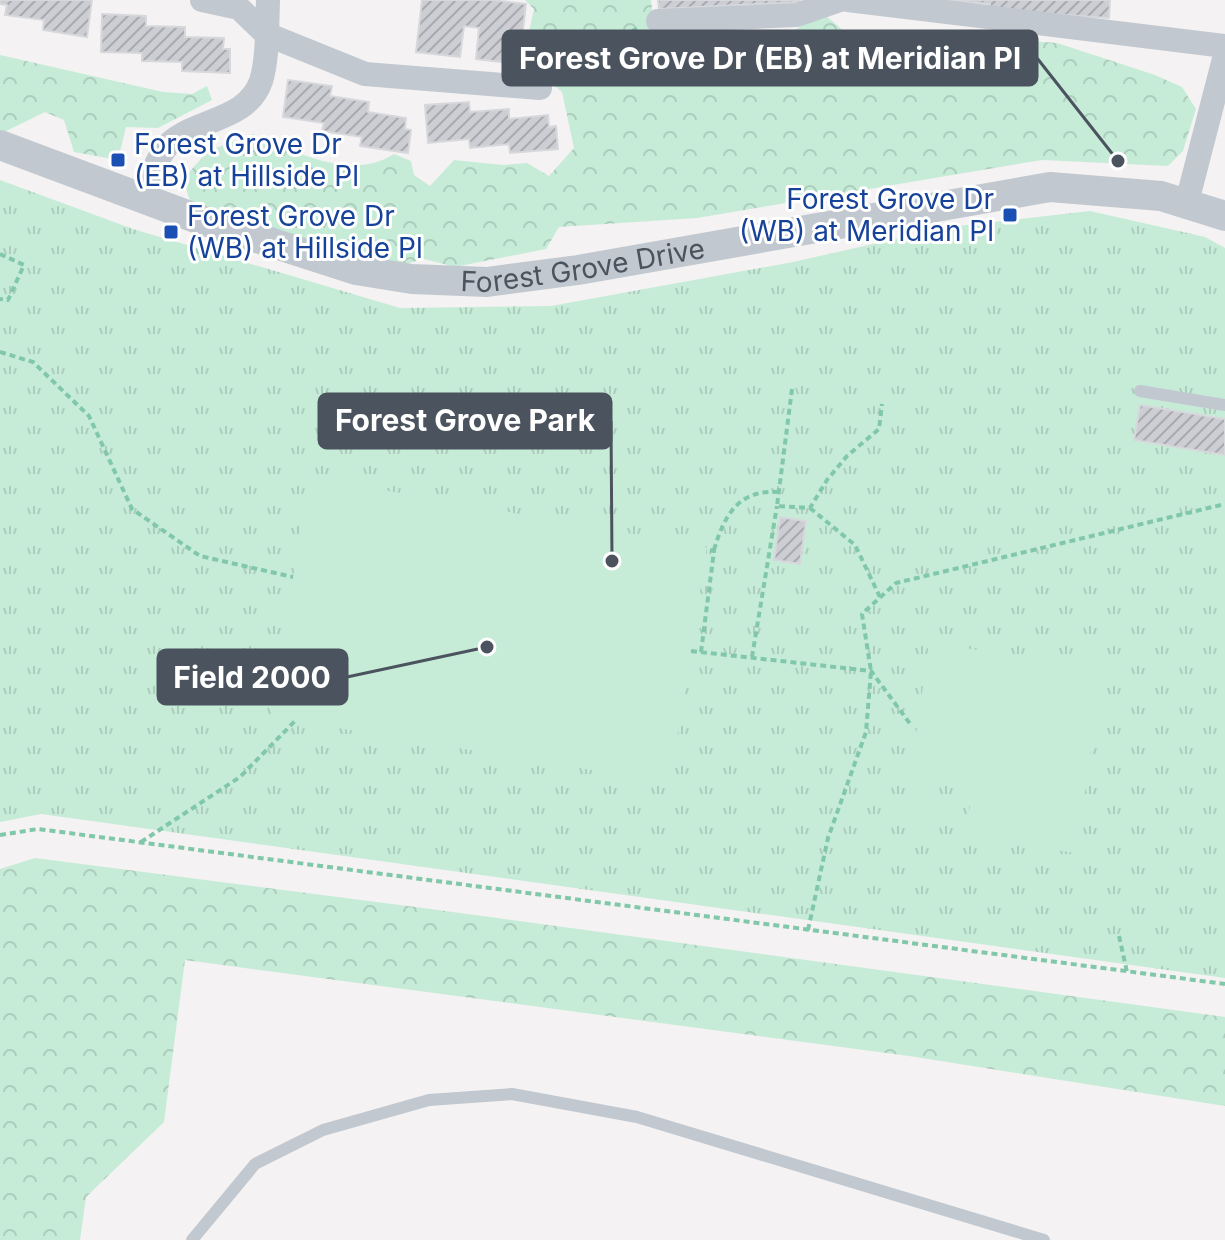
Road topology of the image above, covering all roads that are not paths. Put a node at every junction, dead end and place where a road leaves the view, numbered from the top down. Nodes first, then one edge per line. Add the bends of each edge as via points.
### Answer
1 (202, 0) edge
2 (268, 0) edge
3 (840, 0) edge
4 (848, 0) edge
5 (658, 21) road end
6 (266, 34) junction
7 (1225, 46) edge
8 (1225, 55) edge
9 (534, 88) road end
10 (0, 145) edge
11 (142, 198) junction
12 (1187, 202) junction
13 (1225, 216) edge
14 (1140, 391) dead end
15 (1225, 405) edge
16 (192, 1240) edge
17 (1044, 1240) edge

1 - 6 street via 239,8
2 - 6 street
3 - 5 street via 797,15
4 - 7 street
6 - 9 street via 365,74
6 - 11 street via 263,73 251,98 171,143
8 - 12 street
10 - 11 street, Forest Grove Drive
11 - 12 street, Forest Grove Drive via 356,270 487,282 1050,187
12 - 13 street, Forest Grove Drive
14 - 15 lane
16 - 17 lane via 255,1164 323,1130 429,1100 512,1094 637,1117

